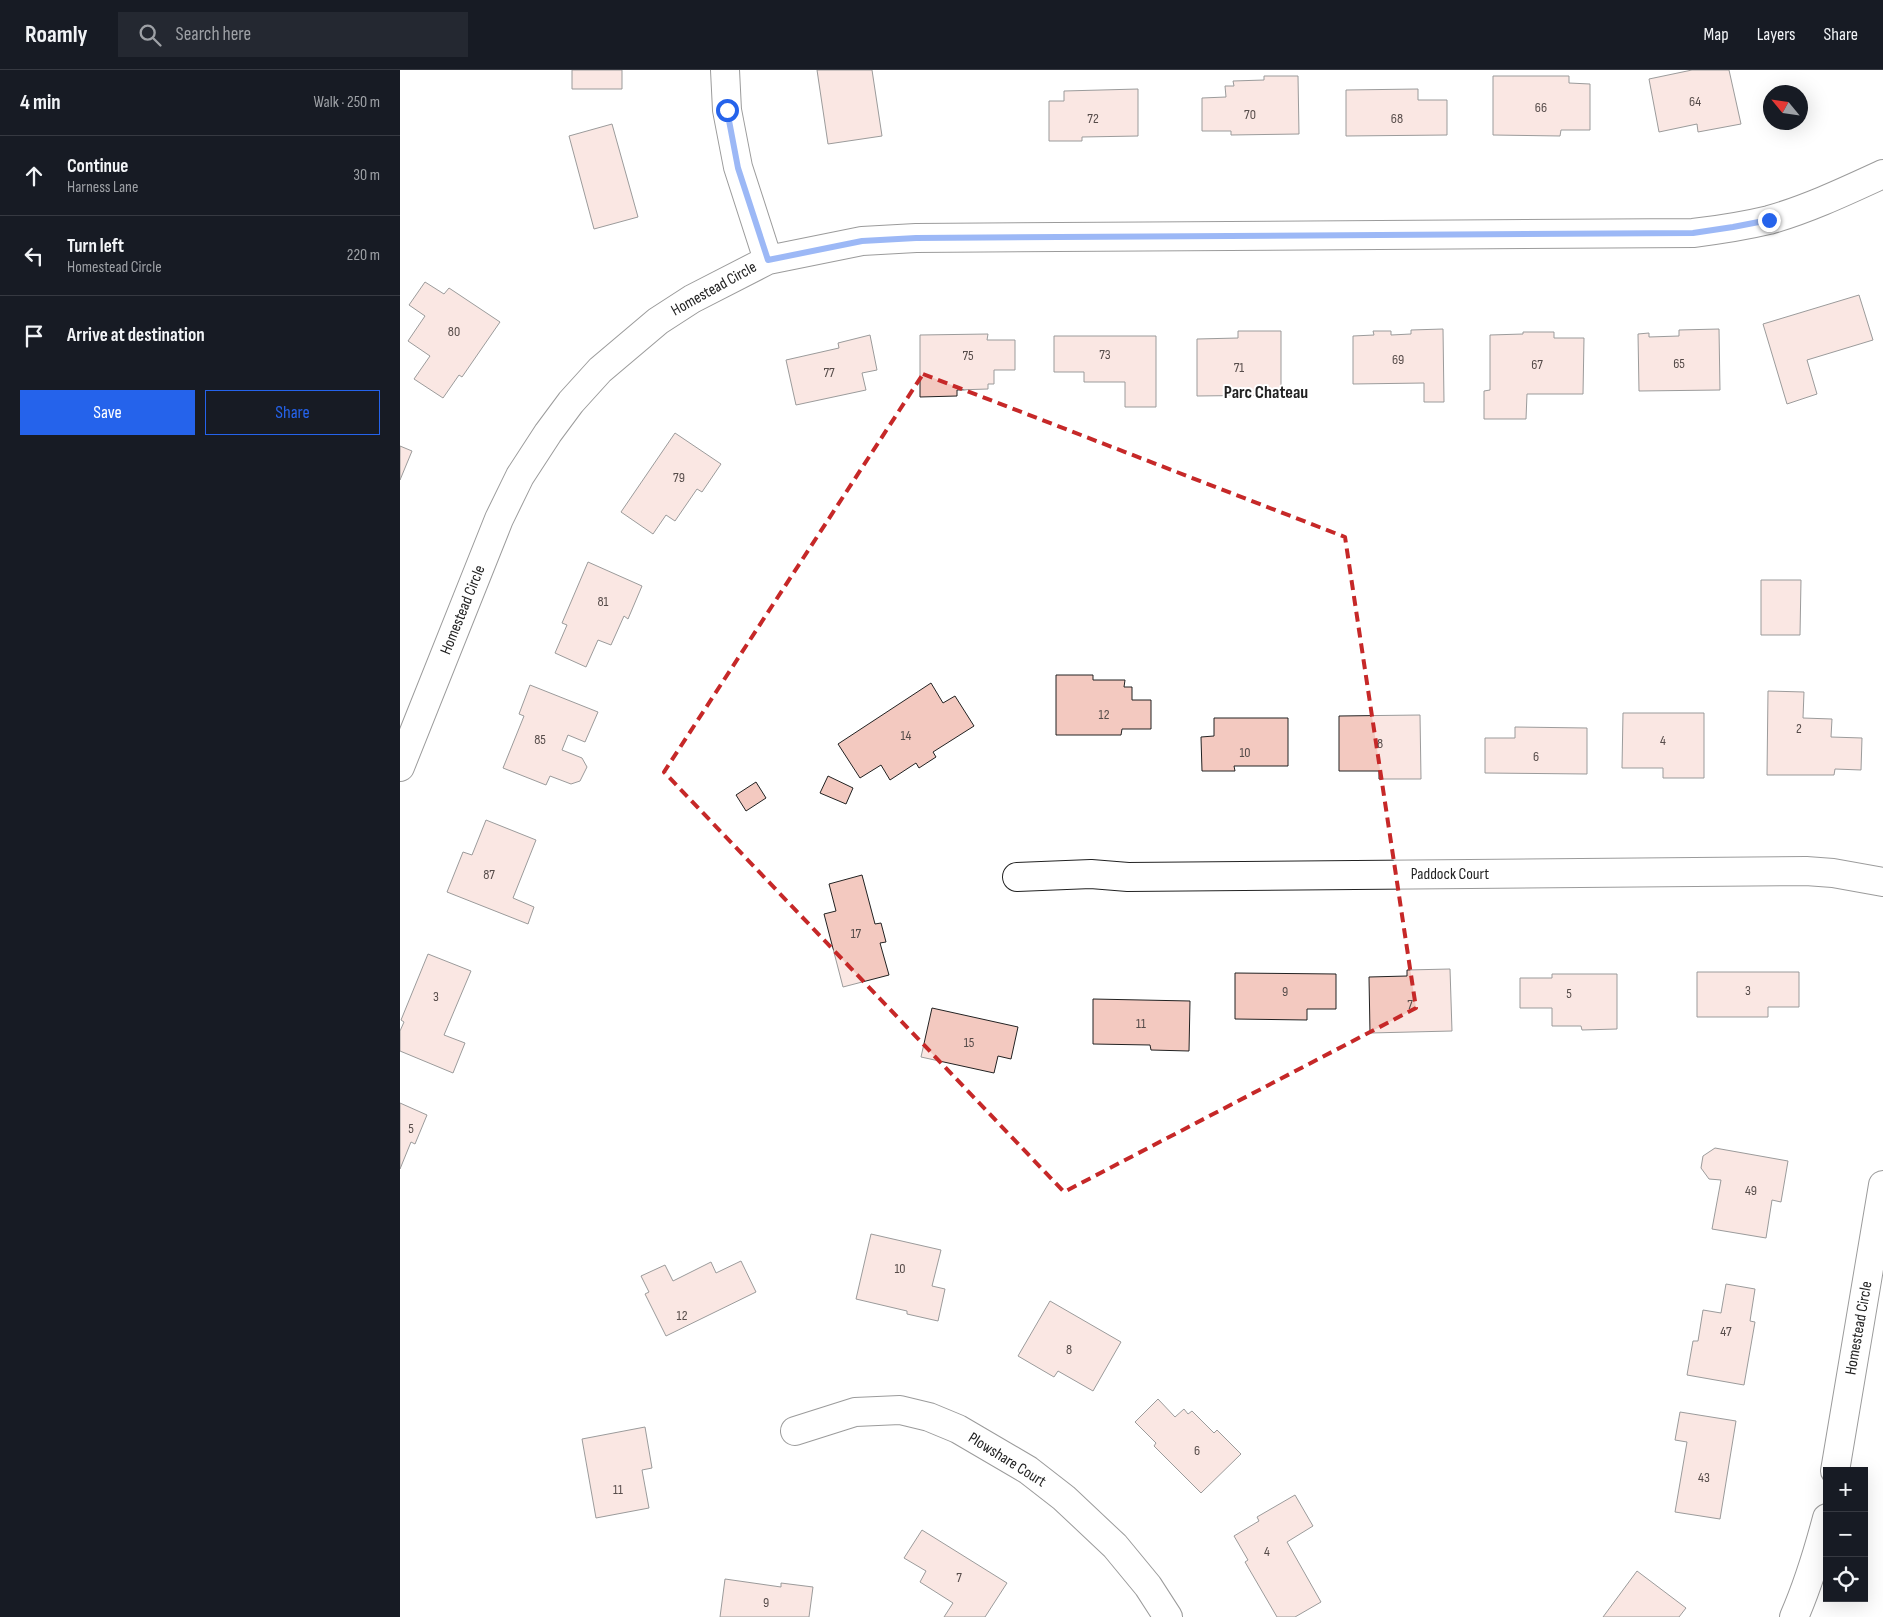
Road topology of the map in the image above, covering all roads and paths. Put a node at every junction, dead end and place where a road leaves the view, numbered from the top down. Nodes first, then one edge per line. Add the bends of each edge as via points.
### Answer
1 (725, 70) edge
2 (1883, 174) edge
3 (768, 260) junction
4 (400, 767) edge
5 (1016, 877) dead end
6 (1883, 882) edge
7 (1883, 1185) edge
8 (795, 1431) dead end
9 (1836, 1467) edge
10 (1823, 1534) edge
11 (1168, 1617) edge
12 (1794, 1617) edge

1 - 3 street via 727,110 738,168
2 - 3 street, Homestead Circle via 1827,200 1769,220 1693,233 916,238 862,241
3 - 4 street, Homestead Circle via 692,299 658,321 600,370 548,433 520,476 499,519
5 - 6 street, Paddock Court via 1806,871
7 - 9 street, Homestead Circle
8 - 11 street, Plowshare Court via 855,1412 900,1410 958,1429 1028,1470 1064,1498 1116,1546
10 - 12 street

